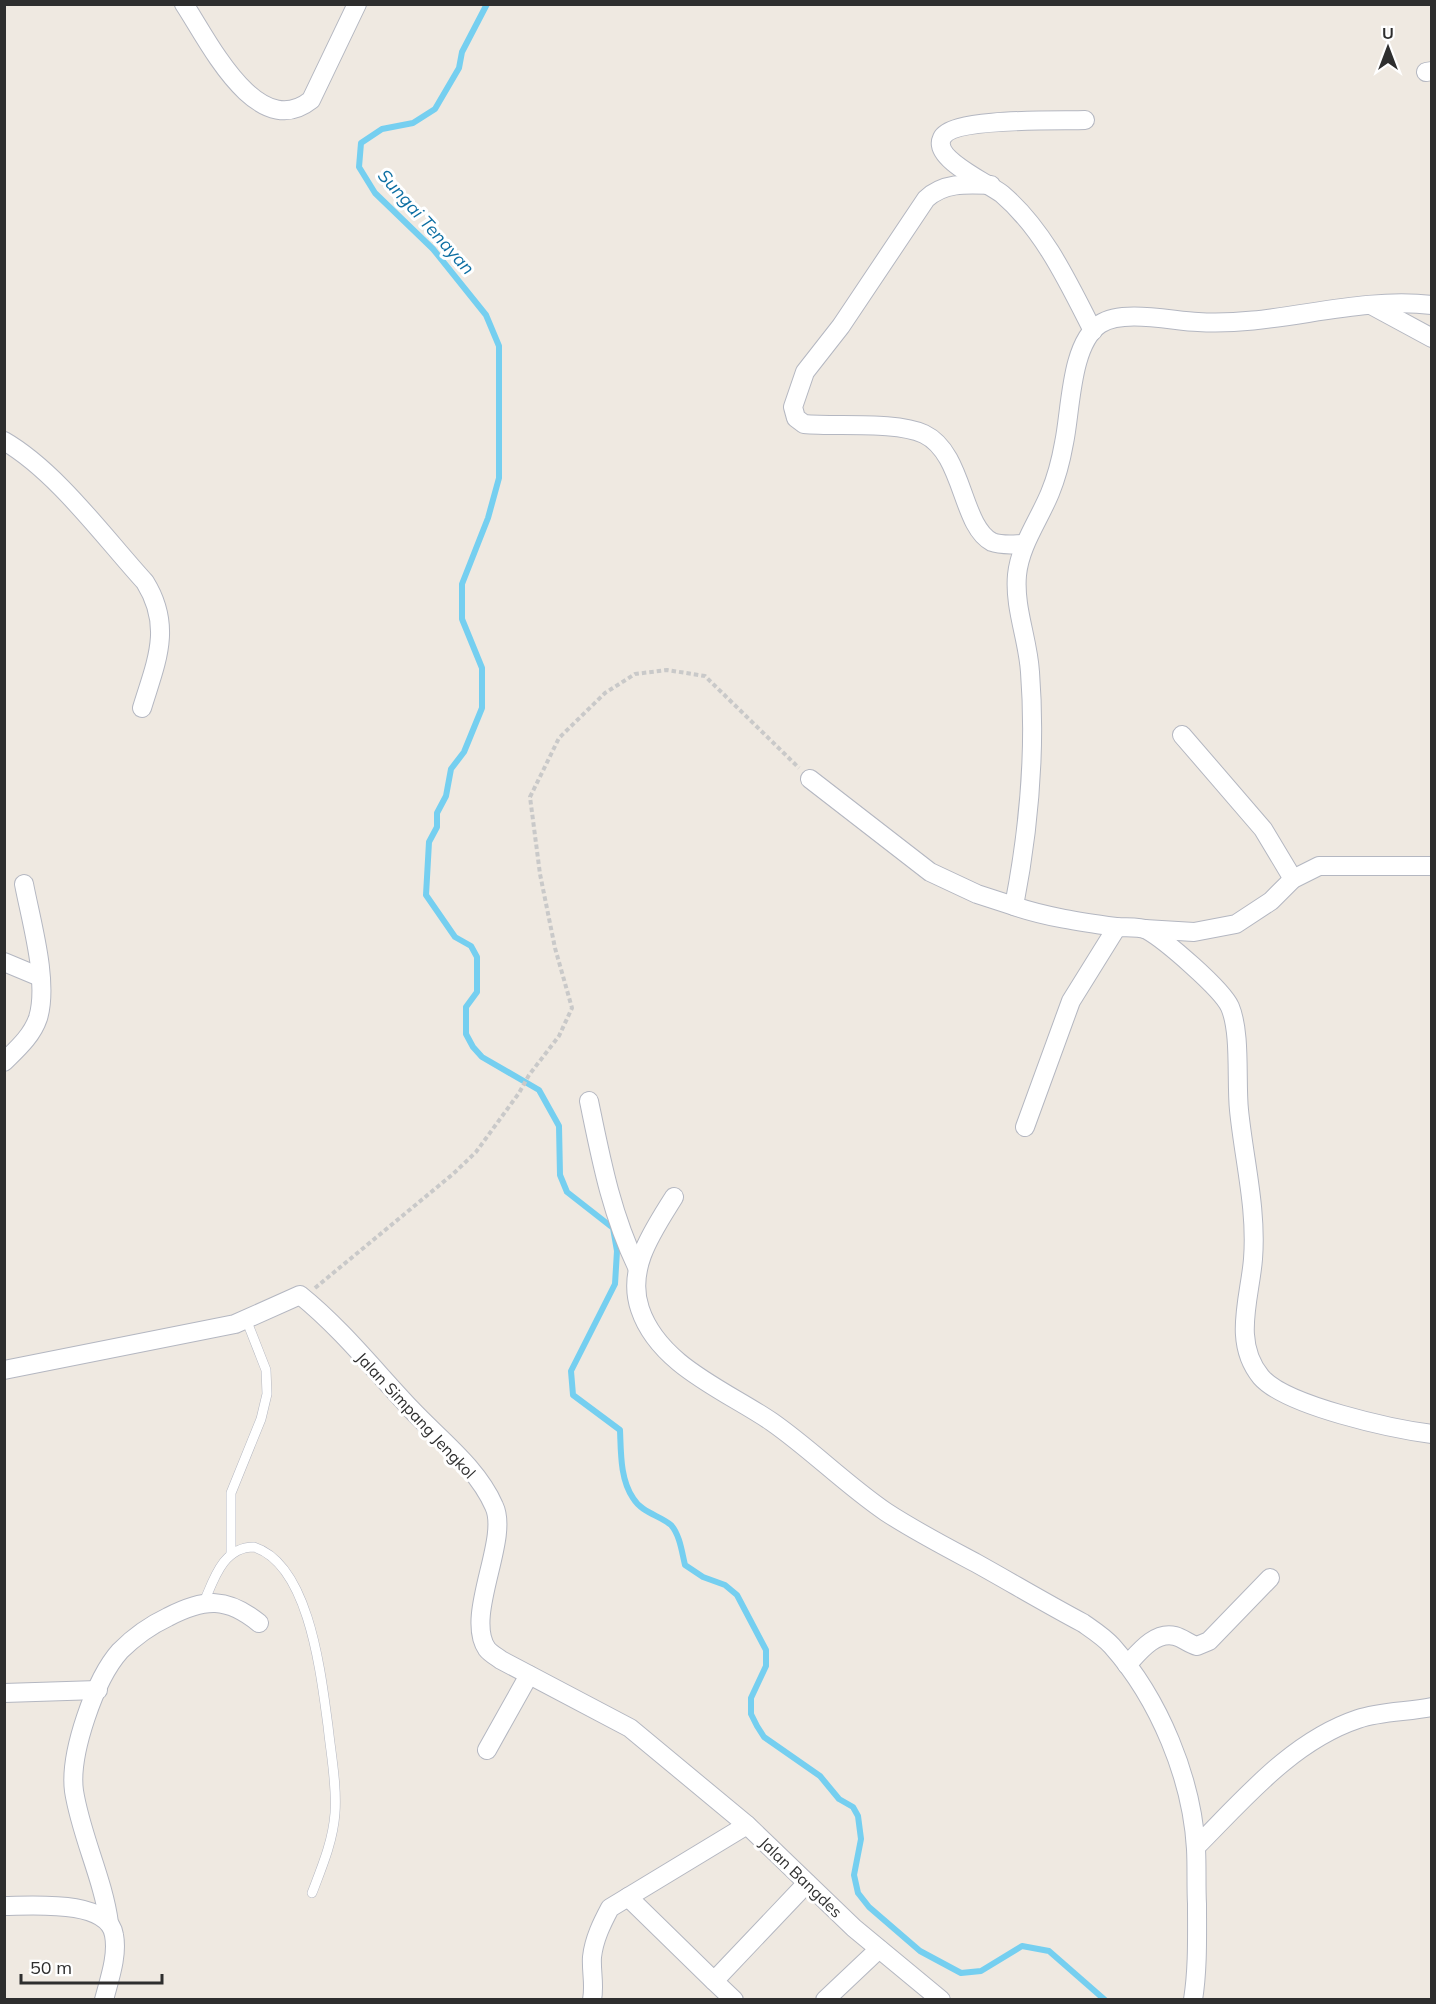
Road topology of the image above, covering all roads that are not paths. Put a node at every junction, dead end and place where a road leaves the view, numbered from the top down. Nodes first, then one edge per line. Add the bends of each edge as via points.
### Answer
1 (184, 4) edge
2 (357, 4) edge
3 (1085, 120) dead end
4 (991, 185) junction
5 (1369, 304) junction
6 (1431, 305) edge
7 (1093, 331) junction
8 (1431, 338) edge
9 (4, 441) edge
10 (1025, 544) junction
11 (142, 708) dead end
12 (1182, 735) dead end
13 (810, 779) road end
14 (1431, 866) edge
15 (1293, 879) junction
16 (24, 884) dead end
17 (1014, 906) junction
18 (1117, 927) junction
19 (1145, 929) junction
20 (4, 962) edge
21 (40, 977) junction
22 (4, 1062) edge
23 (589, 1101) dead end
24 (1025, 1127) dead end
25 (674, 1197) dead end
26 (637, 1267) junction
27 (246, 1318) junction
28 (4, 1370) edge
29 (1431, 1434) edge
30 (231, 1554) junction
31 (1270, 1578) dead end
32 (204, 1602) junction
33 (259, 1623) dead end
34 (1127, 1665) junction
35 (529, 1675) junction
36 (98, 1690) junction
37 (4, 1693) edge
38 (1431, 1707) edge
39 (487, 1750) dead end
40 (747, 1825) junction
41 (1196, 1847) junction
42 (807, 1883) junction
43 (312, 1893) dead end
44 (628, 1897) junction
45 (4, 1906) edge
46 (109, 1923) junction
47 (879, 1949) junction
48 (714, 1982) junction
49 (104, 2000) edge
50 (592, 2000) edge
51 (734, 2000) edge
52 (825, 2000) edge
53 (941, 2000) edge
54 (1193, 2000) edge

1 - 2 street via 231,76 258,101 284,112 311,100
3 - 4 street via 976,124 945,134 941,145 945,156
4 - 7 street via 1016,207 1053,255
4 - 10 street via 952,186 926,199 805,372 793,407 796,418 804,424 897,428 925,434 944,451 975,522 987,537 1001,544
5 - 6 street
5 - 7 street via 1249,320 1201,322 1131,316 1112,319
5 - 8 street
7 - 10 street via 1075,377 1058,473
9 - 11 street via 26,453 44,471 146,582 154,596 159,611 159,650
10 - 17 street via 1016,590 1030,670 1032,746 1027,827
12 - 15 street via 1263,829
13 - 17 street via 930,872
14 - 15 street via 1328,865 1312,868
15 - 19 street via 1271,901 1236,924 1194,932
16 - 21 street
17 - 18 street via 1038,914
18 - 19 street
18 - 24 street via 1071,1001
19 - 29 street via 1209,983 1227,1000 1231,1010 1254,1227 1244,1318 1255,1367 1269,1384 1294,1398 1365,1420
20 - 21 street
21 - 22 street via 38,1018 23,1044
23 - 26 street via 610,1200
25 - 26 street
26 - 34 street via 637,1295 646,1323 684,1365 796,1440 843,1482 888,1513 1083,1623 1111,1644
27 - 28 street via 235,1324
27 - 30 lane via 266,1370 267,1394 231,1493
27 - 35 street, Jalan Simpang Jengkol via 300,1295 322,1312 415,1414 447,1443 495,1507 496,1534 482,1610 487,1650
30 - 32 lane via 214,1578
30 - 43 lane via 243,1547 254,1547 274,1558 303,1605 313,1635 329,1738 335,1810 331,1840
31 - 34 street via 1209,1641 1197,1646 1177,1636 1164,1636 1143,1648
32 - 33 street via 234,1606
32 - 36 street via 169,1616 131,1641 115,1659
34 - 41 street via 1169,1737 1186,1790
35 - 39 street
35 - 40 street, Jalan Simpang Jengkol via 630,1728
36 - 37 street
36 - 46 street via 81,1736 74,1779
38 - 41 street via 1360,1718 1321,1736 1281,1765
40 - 42 street, Jalan Bangdes
40 - 44 street, Jalan Bangdes
41 - 54 street via 1197,1964
42 - 47 street, Jalan Bangdes
42 - 48 street
44 - 48 street
44 - 50 street, Jalan Bangdes via 610,1908 598,1930 592,1958
45 - 46 street via 66,1906
46 - 49 street via 115,1946
47 - 52 street
47 - 53 street, Jalan Bangdes
48 - 51 street

